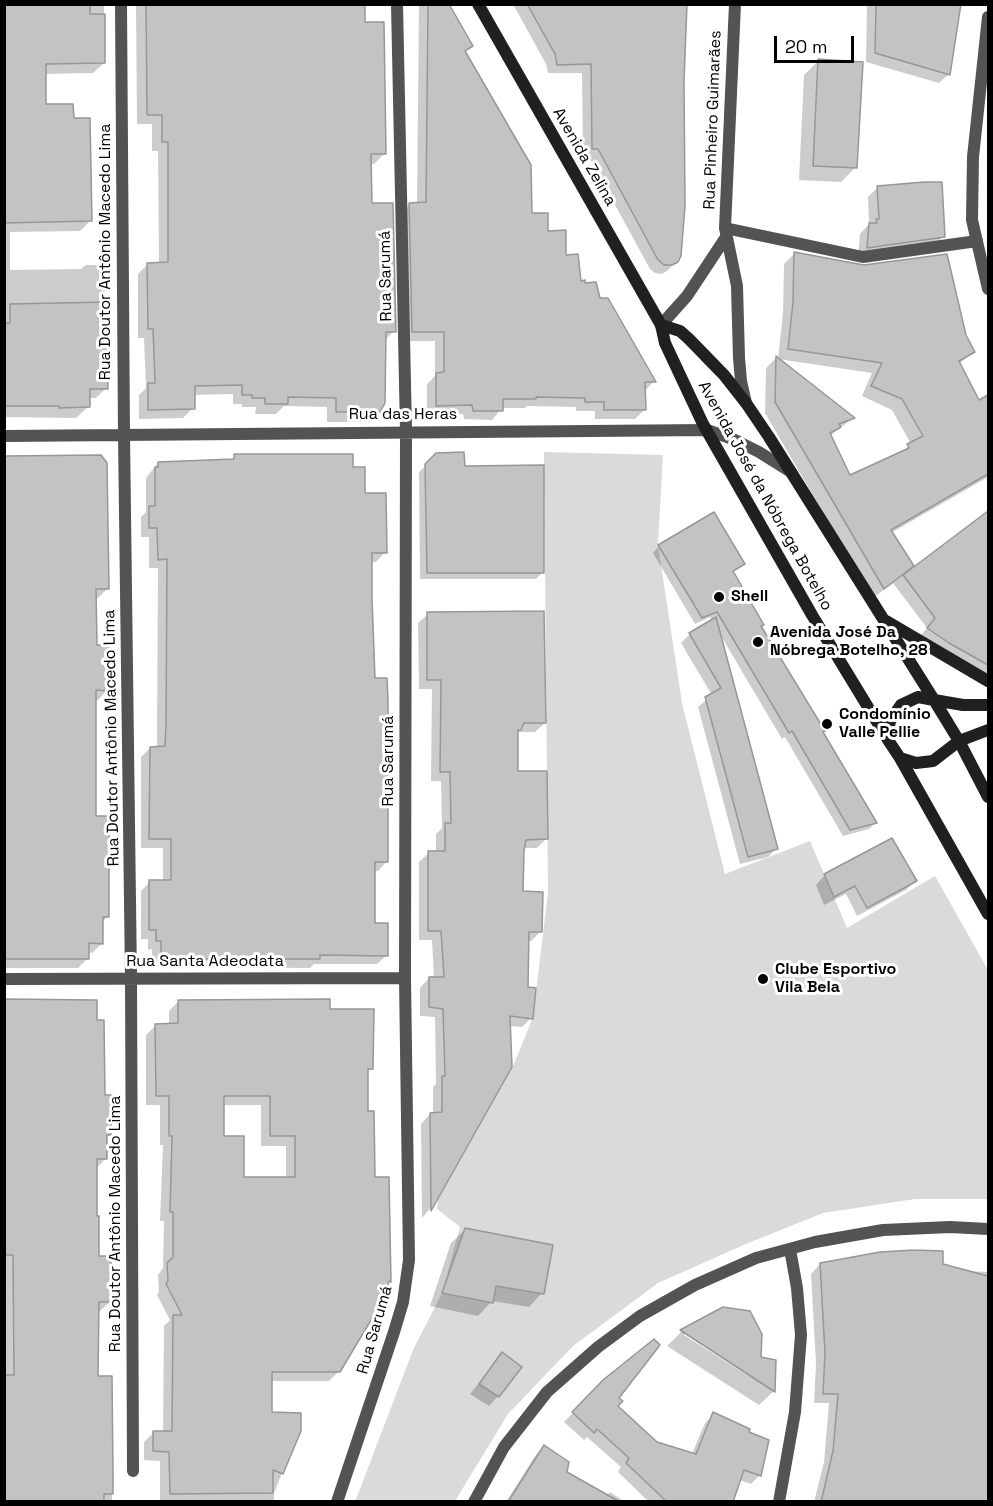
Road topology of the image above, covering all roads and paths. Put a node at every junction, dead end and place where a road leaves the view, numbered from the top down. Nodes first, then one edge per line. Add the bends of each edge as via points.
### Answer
1 (121, 4) edge
2 (478, 4) edge
3 (735, 4) edge
4 (400, 6) edge
5 (988, 17) edge
6 (726, 232) junction
7 (976, 241) junction
8 (985, 262) edge
9 (988, 289) edge
10 (661, 326) junction
11 (746, 403) junction
12 (707, 430) junction
13 (406, 432) junction
14 (124, 435) junction
15 (4, 436) edge
16 (791, 472) junction
17 (884, 621) junction
18 (988, 681) edge
19 (934, 700) junction
20 (988, 705) edge
21 (988, 730) edge
22 (888, 740) junction
23 (959, 741) junction
24 (900, 758) junction
25 (988, 797) edge
26 (988, 914) edge
27 (405, 978) junction
28 (4, 979) edge
29 (131, 979) junction
30 (988, 1229) edge
31 (790, 1249) junction
32 (133, 1471) dead end
33 (337, 1502) edge
34 (474, 1502) edge
35 (778, 1502) edge

1 - 14 street, Rua Doutor Antônio Macedo Lima
2 - 10 main road, Avenida Zelina
3 - 6 street, Rua Pinheiro Guimarães
4 - 13 street, Rua Sarumá
5 - 7 street via 973,157 972,220
6 - 7 street via 863,256
6 - 10 street via 687,296
6 - 11 street, Rua Pinheiro Guimarães via 737,286 739,358
7 - 8 street
8 - 9 street
10 - 11 main road, Avenida José da Nóbrega Botelho via 680,330
10 - 12 main road, Avenida José da Nóbrega Botelho via 665,343
11 - 16 main road, Avenida José da Nóbrega Botelho
12 - 13 street, Rua das Heras
12 - 16 street, Rua das Heras via 759,452
12 - 22 main road, Avenida José da Nóbrega Botelho
13 - 14 street, Rua das Heras
13 - 27 street, Rua Sarumá
14 - 15 street, Rua das Heras
14 - 29 street, Rua Doutor Antônio Macedo Lima
16 - 17 main road, Avenida José da Nóbrega Botelho
17 - 18 main road
17 - 19 main road, Avenida José da Nóbrega Botelho
19 - 20 main road
19 - 22 main road via 918,697 901,705 890,721
19 - 23 main road
21 - 23 main road
22 - 24 main road
23 - 24 main road via 933,761 916,763
23 - 25 main road
24 - 26 main road
27 - 29 street, Rua Santa Adeodata
27 - 33 street, Rua Sarumá via 408,1260 403,1302
28 - 29 street, Rua Santa Adeodata
29 - 32 street, Rua Doutor Antônio Macedo Lima
30 - 31 street via 884,1230
31 - 34 street via 756,1258 694,1285 640,1316 598,1347 548,1392 504,1447
31 - 35 street via 801,1335 795,1412

